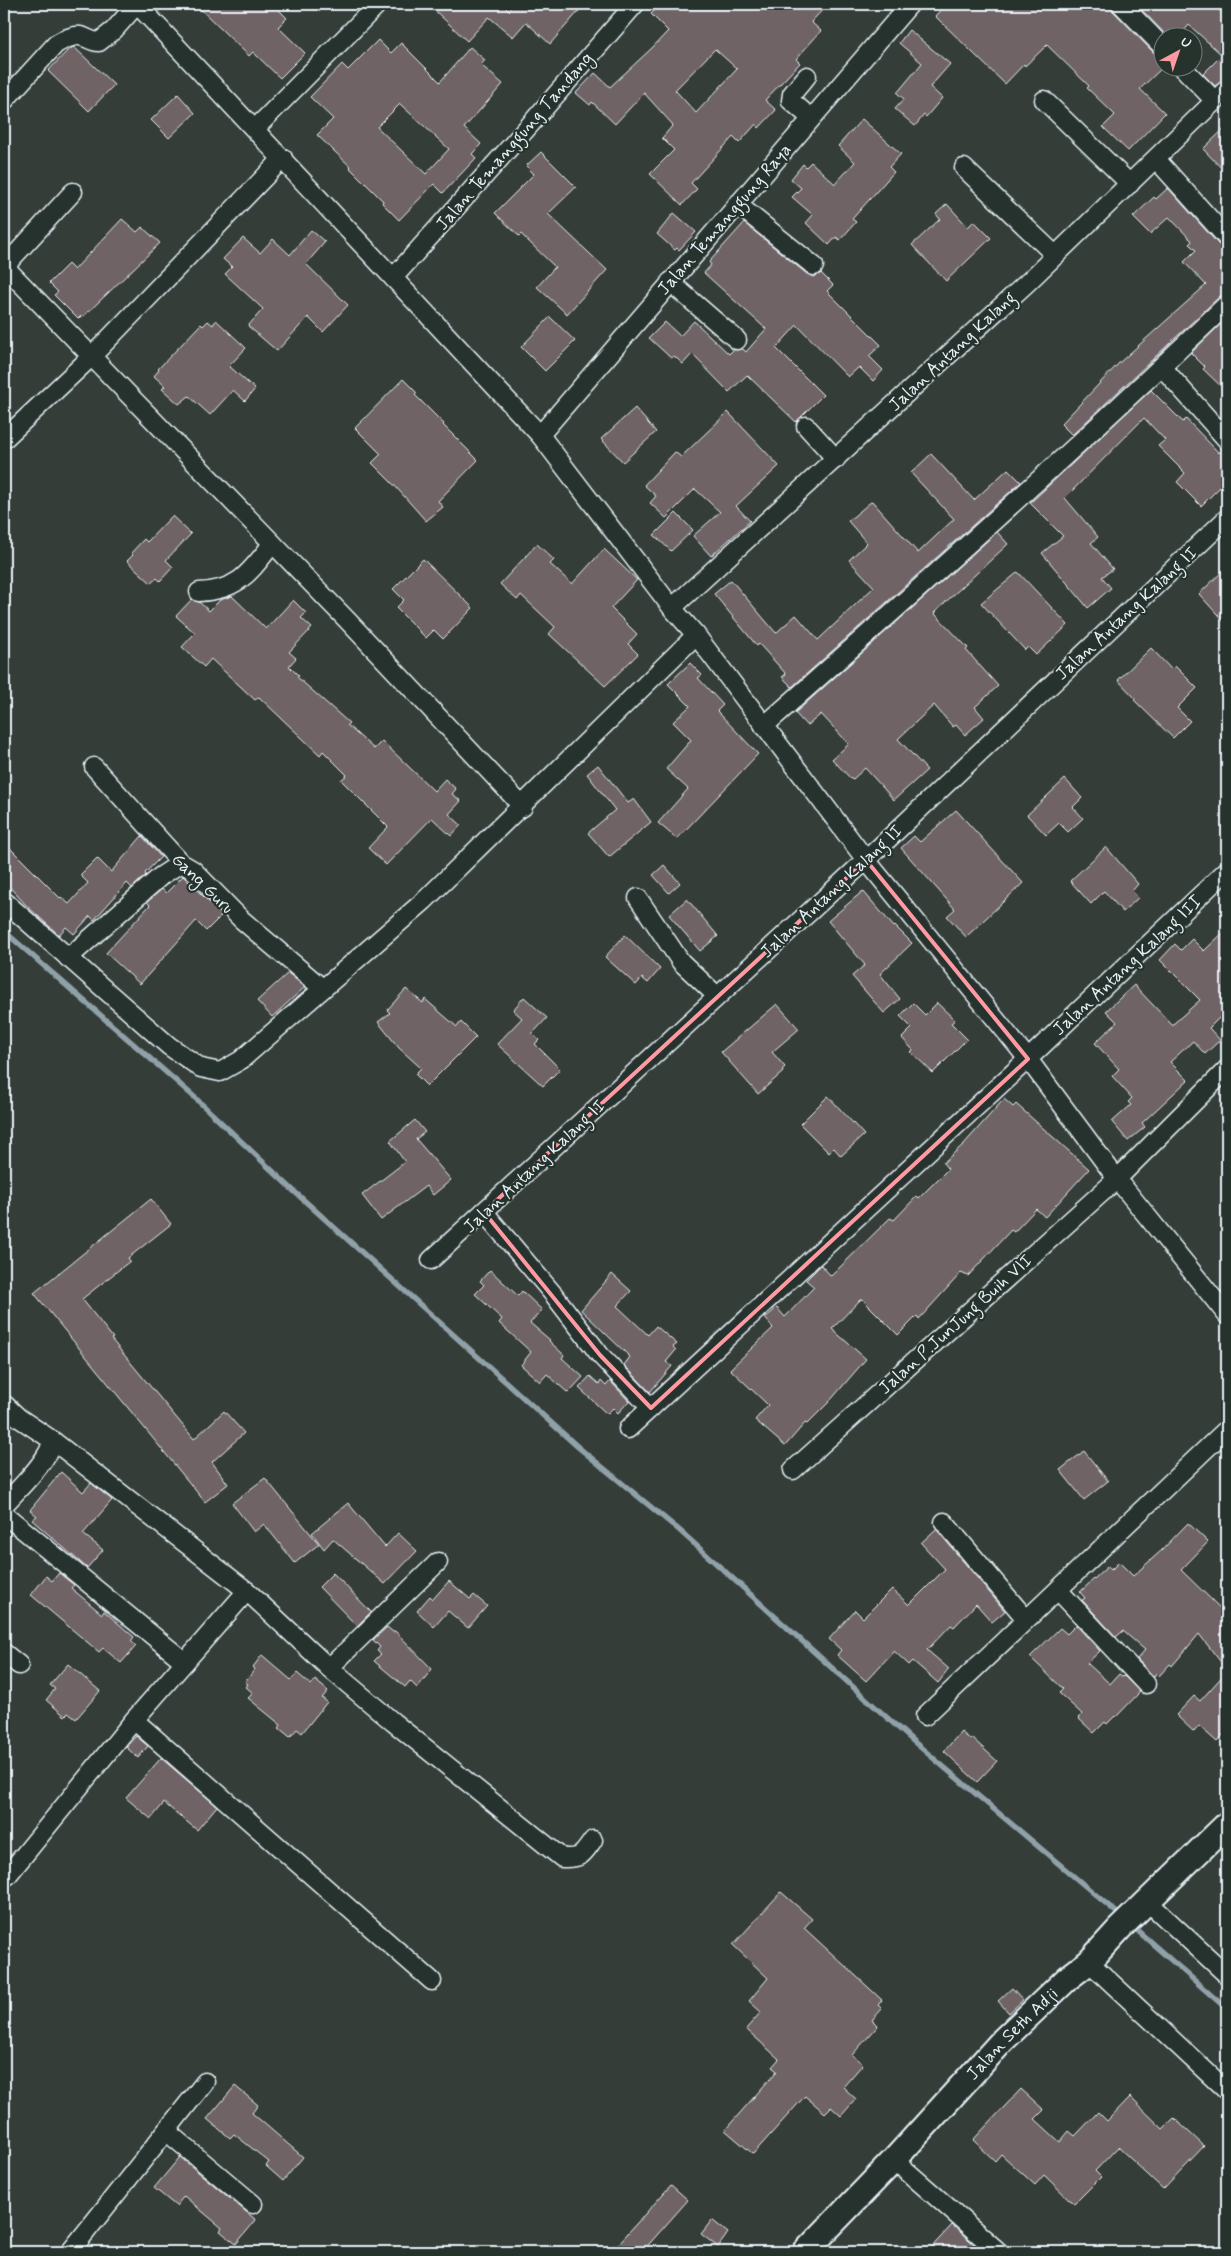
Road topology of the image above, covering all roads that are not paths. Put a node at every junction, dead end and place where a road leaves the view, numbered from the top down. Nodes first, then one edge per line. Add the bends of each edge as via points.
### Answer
1 (137, 4) edge
2 (378, 4) edge
3 (635, 4) edge
4 (910, 4) edge
5 (1121, 4) edge
6 (1154, 38) edge
7 (807, 76) dead end
8 (1197, 78) edge
9 (1221, 95) edge
10 (1044, 100) dead end
11 (4, 101) edge
12 (811, 118) junction
13 (255, 129) junction
14 (283, 158) junction
15 (1156, 159) junction
16 (964, 168) dead end
17 (1130, 184) junction
18 (74, 192) dead end
19 (737, 204) junction
20 (1227, 238) edge
21 (1055, 255) junction
22 (814, 266) dead end
23 (4, 267) edge
24 (393, 278) junction
25 (670, 282) junction
26 (1227, 304) edge
27 (737, 340) dead end
28 (92, 356) junction
29 (1162, 367) junction
30 (806, 426) dead end
31 (540, 435) junction
32 (4, 439) edge
33 (1227, 440) edge
34 (836, 459) junction
35 (1227, 518) edge
36 (272, 544) junction
37 (199, 592) dead end
38 (672, 608) junction
39 (696, 635) junction
40 (764, 726) junction
41 (94, 767) dead end
42 (523, 807) junction
43 (866, 860) junction
44 (182, 863) junction
45 (1227, 870) edge
46 (638, 898) dead end
47 (4, 900) edge
48 (68, 958) junction
49 (322, 988) junction
50 (717, 996) junction
51 (1028, 1059) junction
52 (1227, 1069) edge
53 (1116, 1179) junction
54 (484, 1212) junction
55 (431, 1260) dead end
56 (1227, 1315) edge
57 (4, 1404) edge
58 (651, 1408) junction
59 (628, 1429) dead end
60 (1227, 1429) edge
61 (52, 1440) junction
62 (793, 1470) dead end
63 (4, 1505) edge
64 (4, 1514) edge
65 (944, 1522) dead end
66 (438, 1562) dead end
67 (1058, 1590) junction
68 (247, 1591) junction
69 (1026, 1619) junction
70 (4, 1653) edge
71 (185, 1662) junction
72 (19, 1665) dead end
73 (329, 1668) junction
74 (1146, 1684) dead end
75 (925, 1716) dead end
76 (134, 1720) junction
77 (1227, 1824) edge
78 (594, 1840) dead end
79 (7, 1876) dead end
80 (1145, 1904) junction
81 (1089, 1962) junction
82 (1227, 1975) edge
83 (432, 1981) dead end
84 (205, 2082) dead end
85 (1227, 2091) edge
86 (166, 2131) junction
87 (894, 2160) junction
88 (254, 2204) dead end
89 (70, 2252) edge
90 (805, 2252) edge
91 (999, 2252) edge

1 - 11 street via 99,42 80,36 56,44
1 - 13 street
2 - 13 street
3 - 24 street, Jalan Temanggung Tandang
4 - 12 street, Jalan Temanggung Raya
5 - 6 street
7 - 12 street via 792,94 791,101
8 - 9 street
9 - 15 street, Jalan Antang Kalang
10 - 17 street
12 - 19 street, Jalan Temanggung Raya
13 - 14 street
14 - 24 street
14 - 28 street
15 - 17 street, Jalan Antang Kalang
15 - 20 street
16 - 21 street
17 - 21 street, Jalan Antang Kalang
18 - 23 street
19 - 22 street
19 - 25 street, Jalan Temanggung Raya
21 - 34 street, Jalan Antang Kalang
23 - 28 street
24 - 31 street
25 - 27 street
25 - 31 street, Jalan Temanggung Raya
26 - 29 street
28 - 32 street
28 - 36 street
29 - 33 street
29 - 40 street
30 - 34 street
31 - 38 street
34 - 38 street, Jalan Antang Kalang
35 - 43 street, Jalan Antang Kalang II
36 - 37 street via 238,582 215,591
36 - 42 street
38 - 39 street
39 - 40 street
39 - 42 street
40 - 43 street
41 - 44 street, Gang Guru
42 - 49 street via 424,902
43 - 50 street, Jalan Antang Kalang II
43 - 51 street
44 - 48 street via 161,876
44 - 49 street, Gang Guru
45 - 51 street, Jalan Antang Kalang III
46 - 50 street via 682,962
47 - 48 street
48 - 49 street via 169,1046 209,1071 228,1069
50 - 54 street, Jalan Antang Kalang II
51 - 53 street
51 - 58 street, Jalan Antang Kalang III
52 - 53 street, Jalan P.JunJung Buih VII
53 - 56 street
53 - 62 street, Jalan P.JunJung Buih VII
54 - 55 street, Jalan Antang Kalang II
54 - 58 street via 600,1355
57 - 61 street
58 - 59 street, Jalan Antang Kalang III
60 - 67 street
61 - 63 street via 47,1454
61 - 68 street
64 - 71 street
65 - 69 street
66 - 73 street
67 - 69 street
67 - 74 street
68 - 71 street
68 - 73 street
69 - 75 street
70 - 72 street
71 - 76 street
73 - 78 street via 562,1858 582,1856
76 - 79 street
76 - 83 street
77 - 80 street, Jalan Seth Adji
80 - 81 street, Jalan Seth Adji
80 - 82 street
81 - 85 street
81 - 87 street, Jalan Seth Adji via 1003,2040
84 - 86 street
86 - 88 street
86 - 89 street
87 - 90 street, Jalan Seth Adji
87 - 91 street

